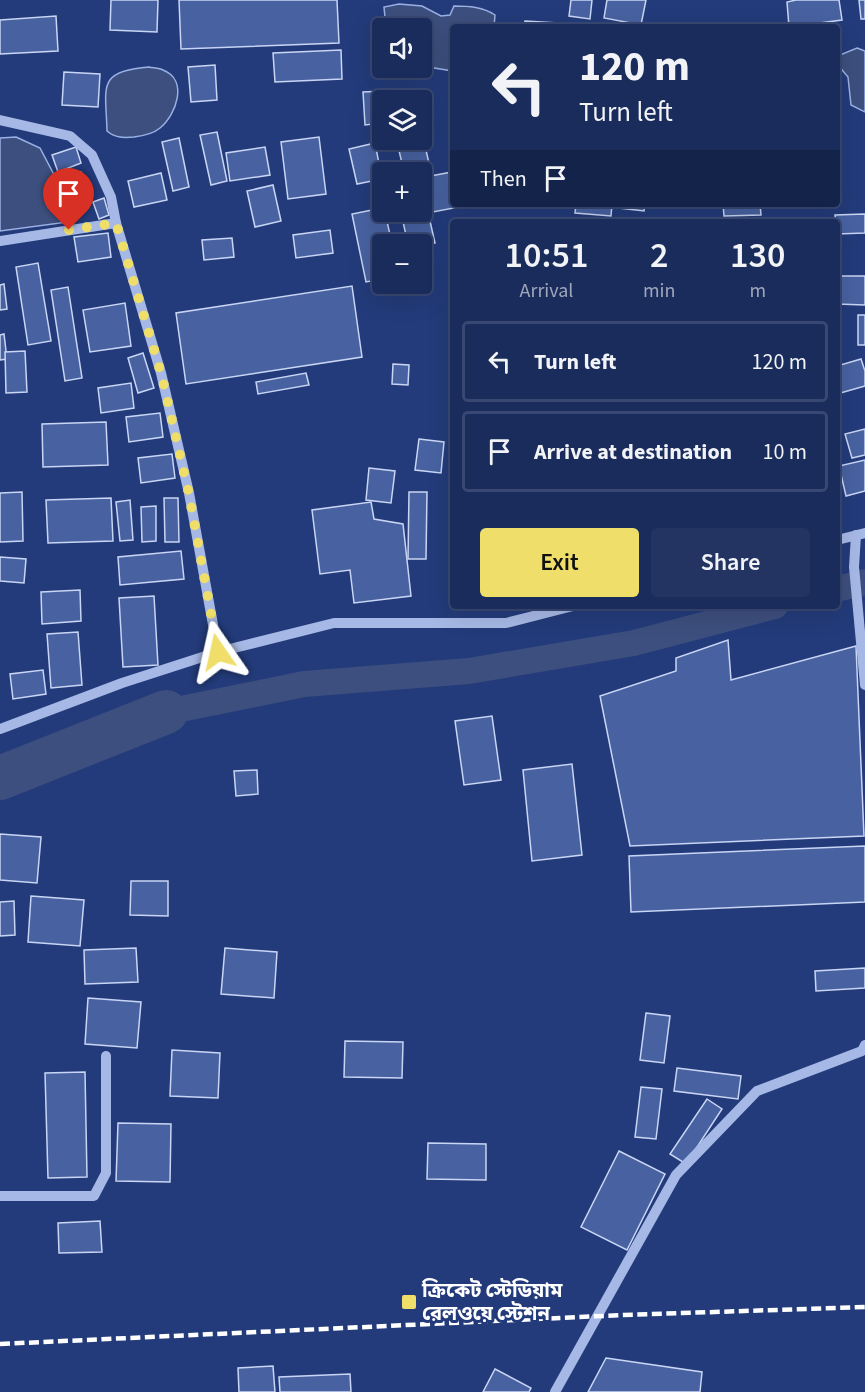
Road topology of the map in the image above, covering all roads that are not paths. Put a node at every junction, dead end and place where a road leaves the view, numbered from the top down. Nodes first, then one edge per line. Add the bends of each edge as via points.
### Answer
1 (0, 120) edge
2 (116, 223) junction
3 (0, 241) edge
4 (861, 534) edge
5 (840, 539) edge
6 (561, 609) edge
7 (218, 652) junction
8 (865, 685) edge
9 (0, 729) edge
10 (865, 1045) edge
11 (106, 1056) dead end
12 (0, 1196) edge
13 (555, 1392) edge

1 - 2 street via 70,136 92,155 111,196
2 - 3 street
2 - 7 street via 161,373 189,494
4 - 5 street
4 - 8 street via 854,567
6 - 7 street via 506,623 334,623
7 - 9 street
10 - 13 street via 862,1051 757,1091 676,1175
11 - 12 street via 106,1173 94,1196

